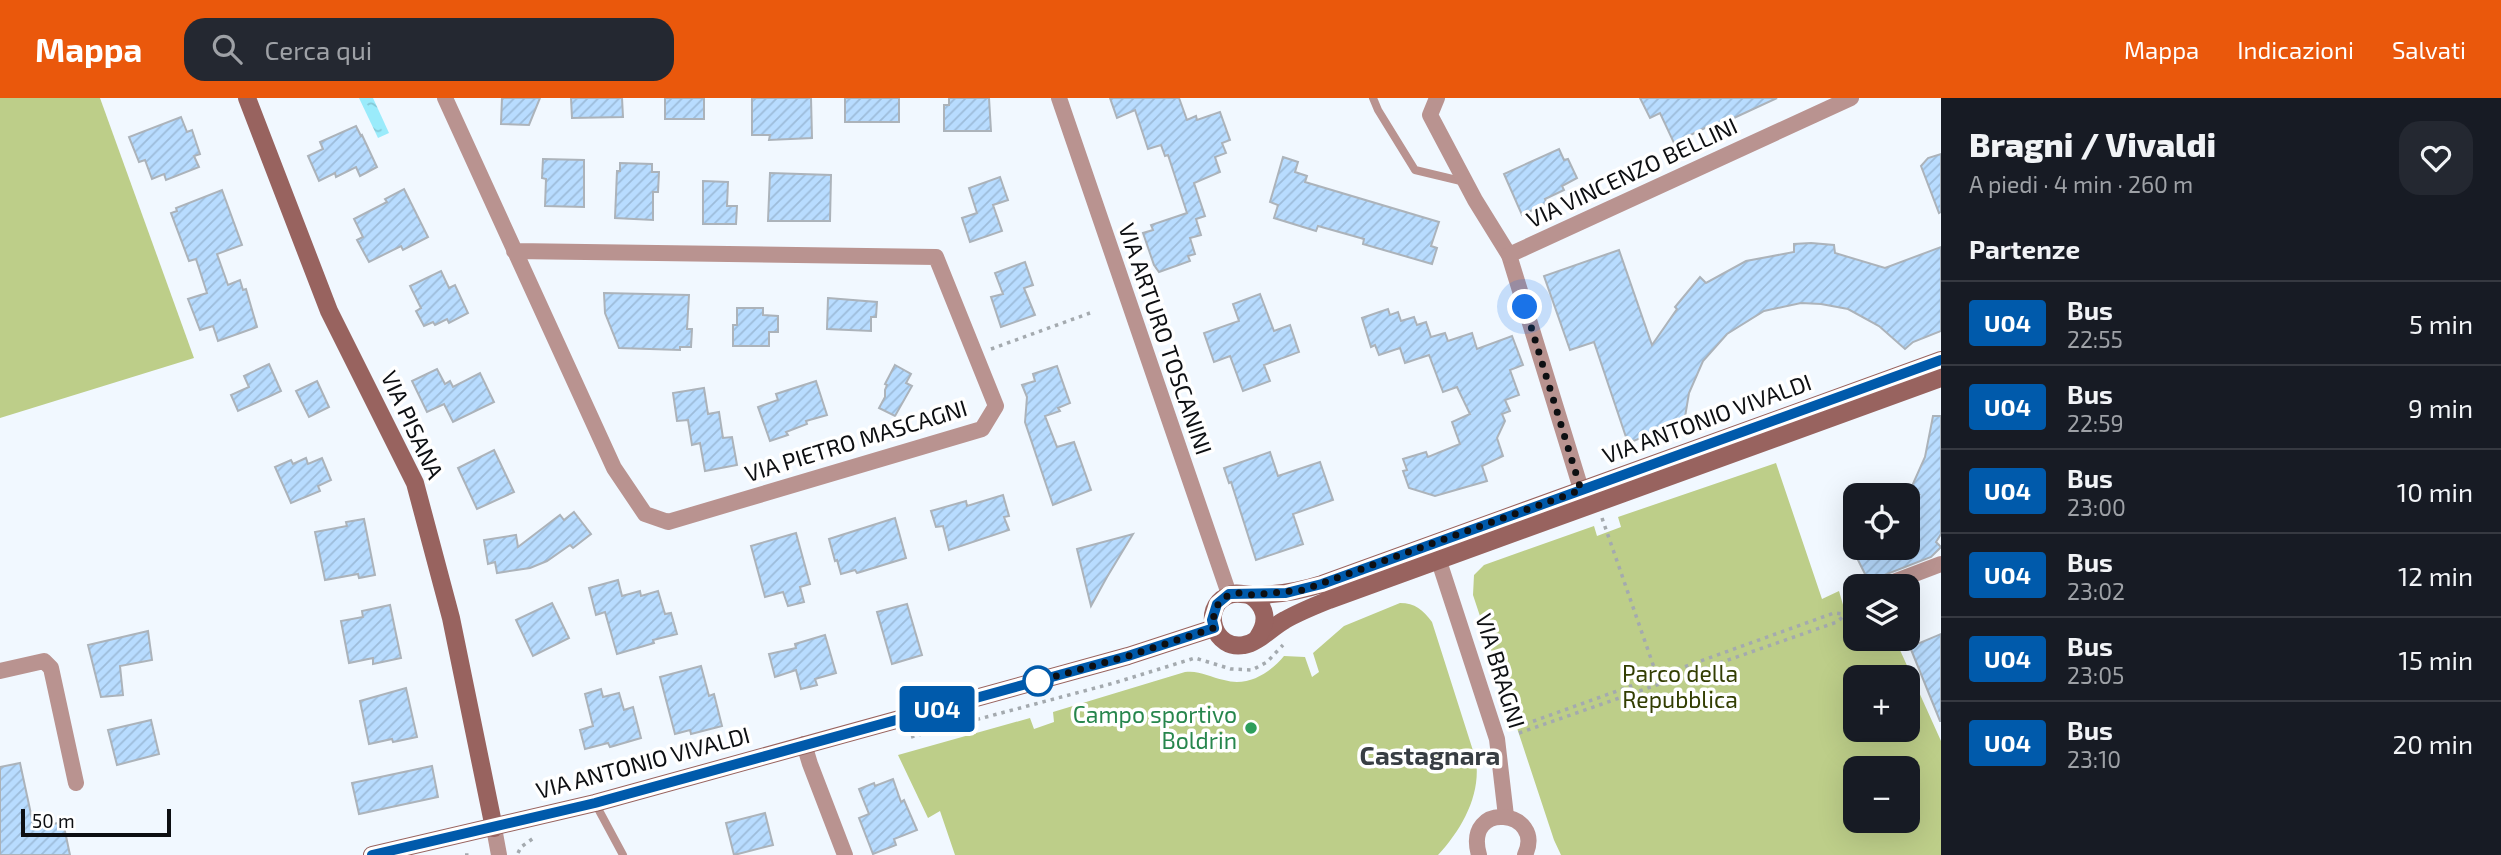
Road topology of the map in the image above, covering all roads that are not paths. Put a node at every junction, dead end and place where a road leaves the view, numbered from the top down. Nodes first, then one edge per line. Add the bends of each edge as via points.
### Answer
1 (247, 98) edge
2 (445, 98) edge
3 (1059, 98) edge
4 (1373, 98) edge
5 (1437, 98) edge
6 (1848, 99) edge
7 (1465, 182) junction
8 (514, 251) junction
9 (1509, 255) junction
10 (1941, 360) edge
11 (1941, 378) edge
12 (1590, 505) junction
13 (1433, 544) junction
14 (1439, 561) junction
15 (1941, 564) edge
16 (1914, 574) edge
17 (1229, 594) junction
18 (1250, 595) junction
19 (1214, 628) junction
20 (1258, 637) junction
21 (0, 671) edge
22 (804, 744) junction
23 (76, 783) dead end
24 (595, 803) junction
25 (1506, 816) junction
26 (494, 828) junction
27 (372, 855) edge
28 (499, 855) edge
29 (623, 855) edge
30 (845, 855) edge
31 (1479, 855) edge
32 (1525, 855) edge

1 - 26 street, VIA PISANA via 329,311 415,483 451,618
2 - 8 street, VIA PIETRO MASCAGNI
3 - 17 street, VIA ARTURO TOSCANINI
4 - 7 lane via 1415,170
5 - 7 street via 1430,115
6 - 9 street, VIA VINCENZO BELLINI
7 - 9 street
8 - 8 street, VIA PIETRO MASCAGNI via 614,468 645,514 667,522 982,429 996,406 936,257
9 - 12 street
10 - 12 street, VIA ANTONIO VIVALDI
11 - 12 street, VIA ANTONIO VIVALDI
12 - 13 street, VIA ANTONIO VIVALDI
12 - 14 street, VIA ANTONIO VIVALDI
13 - 14 street, VIA BRAGNI
13 - 18 street, VIA ANTONIO VIVALDI via 1303,590
14 - 20 street, VIA ANTONIO VIVALDI via 1329,600
14 - 25 street, VIA BRAGNI via 1497,739
15 - 16 street
17 - 18 street, VIA ANTONIO VIVALDI
17 - 19 street via 1217,604
18 - 20 street via 1265,614
19 - 20 street, VIA ANTONIO VIVALDI via 1233,645 1251,643
19 - 22 street, VIA ANTONIO VIVALDI via 1091,667
21 - 23 street via 44,662 51,668
22 - 24 street, VIA ANTONIO VIVALDI
22 - 30 street
24 - 26 street, VIA ANTONIO VIVALDI
24 - 29 lane
25 - 31 street via 1492,818 1480,828
25 - 32 street via 1519,821 1527,833
26 - 27 street
26 - 28 street

